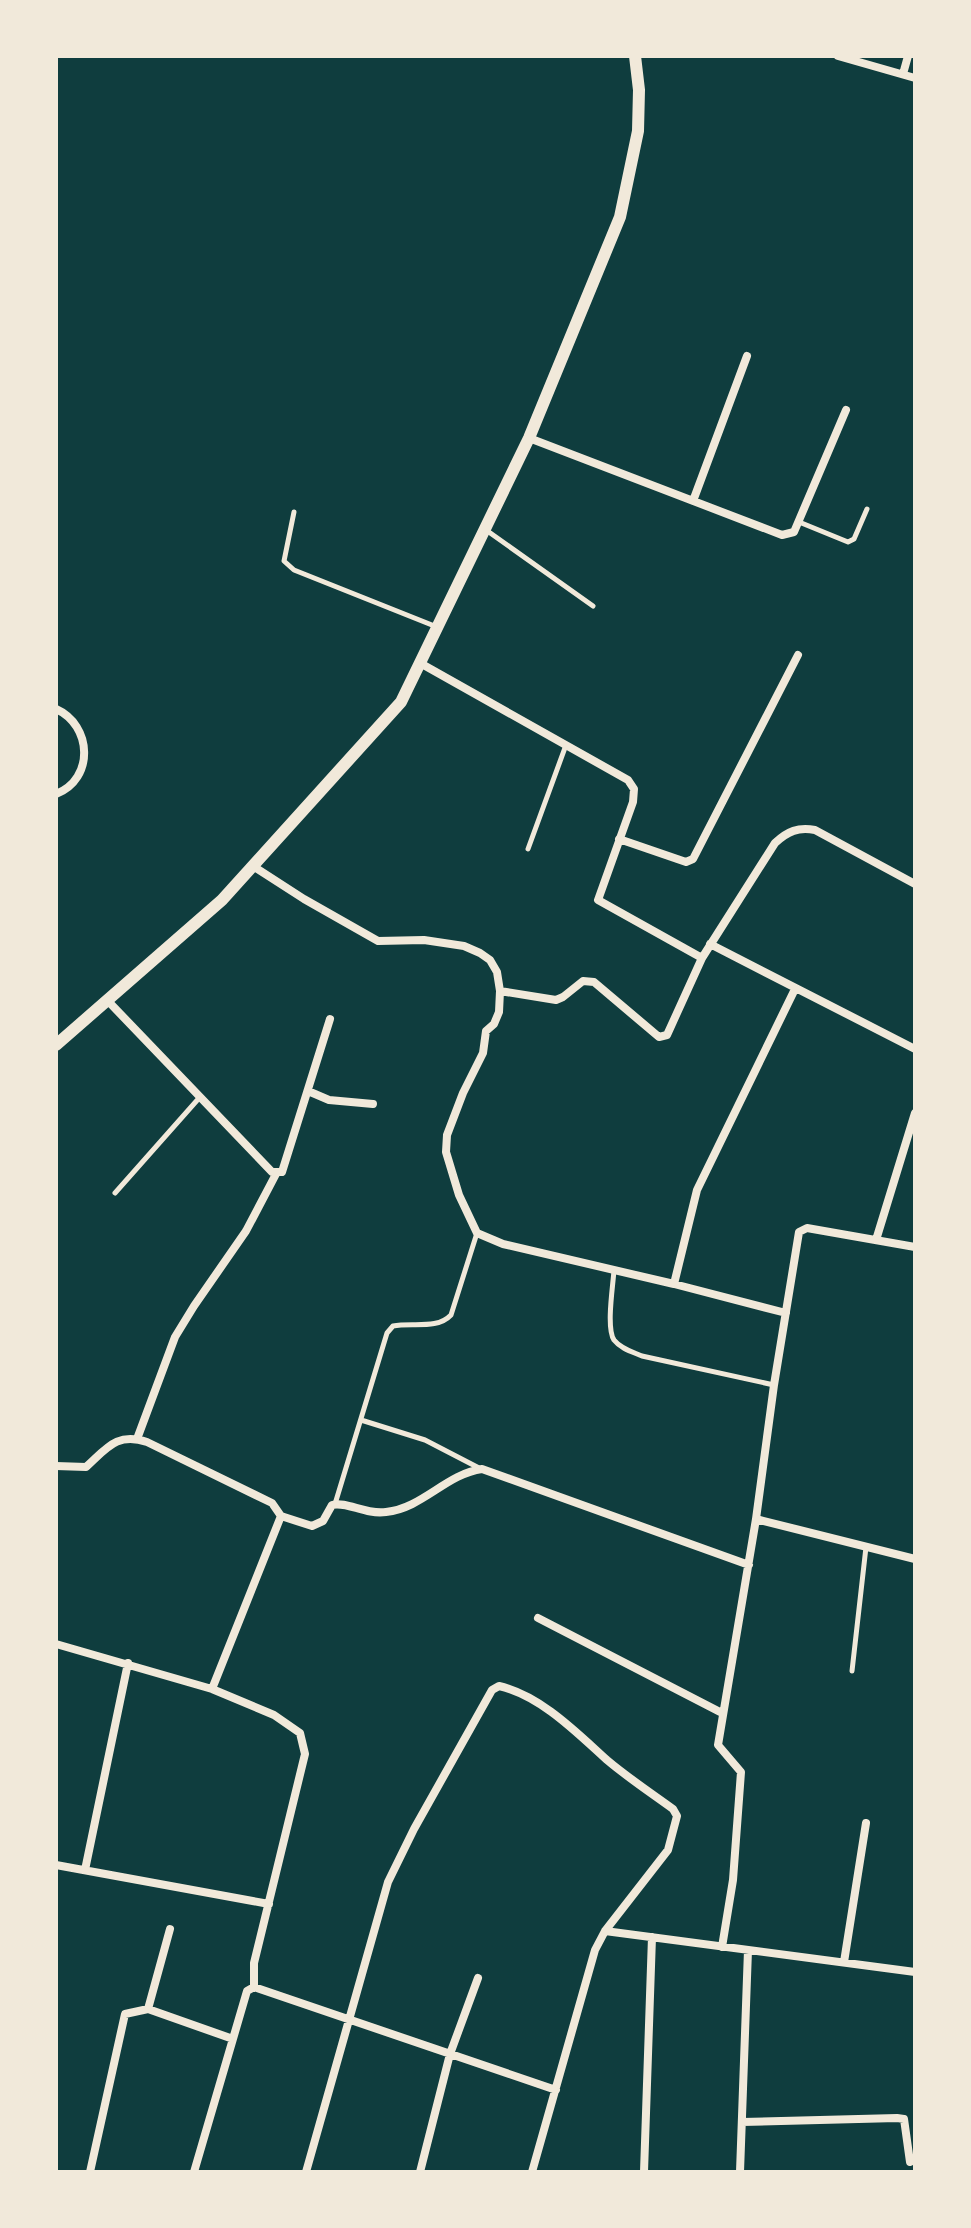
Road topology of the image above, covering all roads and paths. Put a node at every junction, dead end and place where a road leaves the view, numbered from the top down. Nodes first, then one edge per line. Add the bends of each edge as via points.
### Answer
1 (635, 56) edge
2 (838, 56) edge
3 (908, 56) edge
4 (903, 74) junction
5 (915, 78) edge
6 (747, 356) dead end
7 (846, 410) dead end
8 (529, 438) junction
9 (693, 501) junction
10 (867, 509) dead end
11 (294, 512) dead end
12 (798, 522) junction
13 (485, 529) junction
14 (593, 606) dead end
15 (437, 627) junction
16 (798, 655) dead end
17 (420, 663) junction
18 (56, 709) edge
19 (566, 745) junction
20 (56, 794) edge
21 (619, 839) junction
22 (528, 849) dead end
23 (253, 866) junction
24 (915, 884) edge
25 (710, 944) junction
26 (702, 958) junction
27 (795, 989) junction
28 (500, 991) junction
29 (107, 1000) junction
30 (330, 1019) dead end
31 (56, 1045) edge
32 (915, 1049) edge
33 (308, 1091) junction
34 (200, 1097) junction
35 (373, 1104) dead end
36 (915, 1113) edge
37 (276, 1174) junction
38 (115, 1193) dead end
39 (477, 1233) junction
40 (876, 1240) junction
41 (915, 1247) edge
42 (614, 1270) junction
43 (674, 1284) junction
44 (786, 1313) junction
45 (774, 1385) junction
46 (361, 1420) junction
47 (137, 1439) junction
48 (56, 1466) edge
49 (482, 1469) junction
50 (335, 1504) junction
51 (281, 1516) junction
52 (756, 1519) junction
53 (866, 1546) junction
54 (915, 1559) edge
55 (749, 1565) junction
56 (538, 1618) dead end
57 (56, 1644) edge
58 (128, 1663) junction
59 (852, 1671) dead end
60 (212, 1689) junction
61 (722, 1713) junction
62 (866, 1823) dead end
63 (56, 1865) edge
64 (85, 1870) junction
65 (269, 1904) junction
66 (170, 1929) dead end
67 (605, 1931) junction
68 (652, 1937) junction
69 (722, 1947) junction
70 (748, 1950) junction
71 (844, 1962) junction
72 (915, 1972) edge
73 (478, 1978) dead end
74 (254, 1987) junction
75 (148, 2009) junction
76 (349, 2019) junction
77 (233, 2039) junction
78 (450, 2054) junction
79 (556, 2090) junction
80 (742, 2122) junction
81 (910, 2162) dead end
82 (90, 2172) edge
83 (194, 2172) edge
84 (306, 2172) edge
85 (420, 2172) edge
86 (532, 2172) edge
87 (644, 2172) edge
88 (740, 2172) edge

1 - 8 street via 638,131 620,217
2 - 4 street
3 - 4 street
4 - 5 street
6 - 9 street
7 - 12 street
8 - 9 street
8 - 13 street
9 - 12 street via 782,535 794,532
10 - 12 lane via 848,542
11 - 15 lane via 284,561 294,570
13 - 14 lane
13 - 15 street
15 - 17 street
16 - 21 street via 693,859 686,862
17 - 19 street
17 - 23 street via 401,702
18 - 20 street via 80,735 84,760 77,780
19 - 21 street via 628,780 634,789
19 - 22 lane
21 - 26 street via 598,900
23 - 28 street via 378,941 424,940 480,953 497,972
23 - 29 street via 222,900
24 - 25 street via 815,830 787,832
25 - 26 street
25 - 27 street
26 - 28 street via 664,1037 594,982 583,981 556,1000
27 - 32 street
27 - 43 street via 697,1190
28 - 39 street via 499,1012 486,1031 483,1053 463,1093 446,1152
29 - 31 street
29 - 34 street
30 - 33 street
33 - 35 street via 329,1100
33 - 37 street via 282,1172
34 - 37 street
34 - 38 lane
36 - 40 street
37 - 47 street via 246,1231 175,1337
39 - 42 street
39 - 46 lane via 451,1315 434,1324 393,1326 387,1333
40 - 41 street
40 - 44 street via 800,1230
42 - 43 street
42 - 45 lane via 610,1326 613,1339 623,1348
43 - 44 street
44 - 45 street
45 - 52 street
46 - 49 lane via 425,1440
46 - 50 lane
47 - 48 street via 115,1442 86,1467
47 - 51 street via 272,1503
49 - 50 street via 459,1474 408,1507 367,1513
49 - 55 street
50 - 51 street via 312,1526
51 - 60 street
52 - 53 street
52 - 55 street
53 - 54 street
53 - 59 lane
55 - 61 street
56 - 61 street
57 - 58 street
58 - 60 street
58 - 64 street
60 - 65 street via 274,1715 300,1733 304,1745
61 - 69 street via 718,1745 741,1772
62 - 71 street
63 - 64 street
64 - 65 street
65 - 74 street via 254,1963
66 - 75 street
67 - 68 street
67 - 76 street via 668,1850 676,1813 570,1725 504,1686 495,1687 393,1871
67 - 79 street
68 - 69 street
68 - 87 street
69 - 70 street
70 - 71 street
70 - 80 street
71 - 72 street
73 - 78 street
74 - 76 street
74 - 77 street via 247,1991
75 - 77 street
75 - 82 street via 125,2014
76 - 78 street
76 - 84 street
77 - 83 street
78 - 79 street
78 - 85 street
79 - 86 street
80 - 81 street via 904,2119
80 - 88 street

